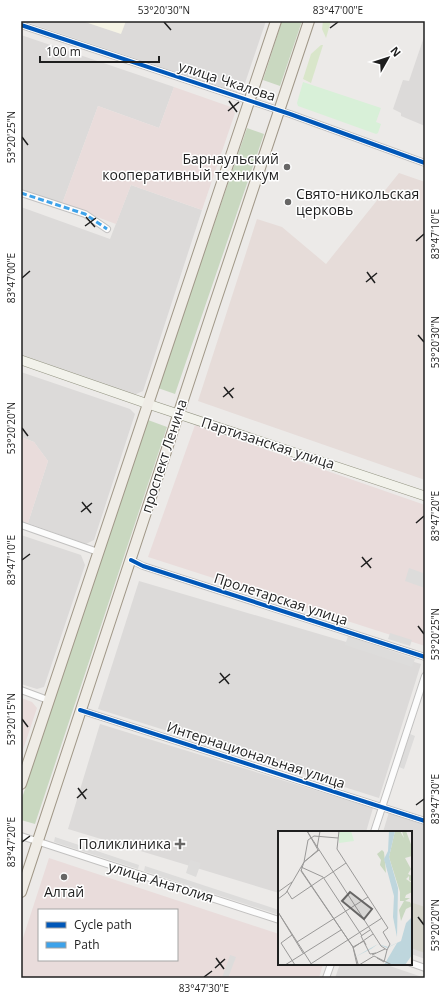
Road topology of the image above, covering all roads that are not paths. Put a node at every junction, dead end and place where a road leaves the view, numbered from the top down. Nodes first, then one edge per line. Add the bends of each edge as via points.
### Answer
1 (276, 21) edge
2 (309, 21) edge
3 (21, 25) edge
4 (249, 101) junction
5 (279, 110) junction
6 (425, 163) edge
7 (21, 192) edge
8 (107, 229) dead end
9 (21, 360) edge
10 (148, 404) junction
11 (177, 413) junction
12 (425, 496) edge
13 (21, 525) edge
14 (98, 552) junction
15 (131, 560) junction
16 (425, 657) edge
17 (425, 676) edge
18 (21, 690) edge
19 (48, 700) junction
20 (80, 710) junction
21 (21, 784) edge
22 (382, 807) junction
23 (425, 821) edge
24 (374, 831) edge
25 (21, 836) edge
26 (37, 842) junction
27 (21, 892) edge
28 (278, 920) edge
29 (412, 963) edge
30 (331, 965) edge
31 (425, 968) edge
32 (326, 978) edge

1 - 4 main road
2 - 5 main road, проспект Ленина
3 - 4 street, улица Чкалова
4 - 5 street, улица Чкалова
4 - 10 main road
5 - 6 street, улица Чкалова
5 - 11 main road, проспект Ленина
7 - 8 street via 85,214
9 - 10 main road, Партизанская улица
10 - 11 main road, Партизанская улица
10 - 14 main road
11 - 12 main road, Партизанская улица
11 - 15 main road, проспект Ленина
13 - 14 street
14 - 19 main road
15 - 16 street, Пролетарская улица
15 - 20 main road, проспект Ленина
17 - 22 street
18 - 19 street
19 - 21 main road
20 - 22 street, Интернациональная улица
20 - 26 main road, проспект Ленина
22 - 23 street, Интернациональная улица
22 - 24 street
25 - 26 street, улица Анатолия
26 - 27 main road, проспект Ленина
26 - 28 street, улица Анатолия
29 - 31 street
30 - 32 street

